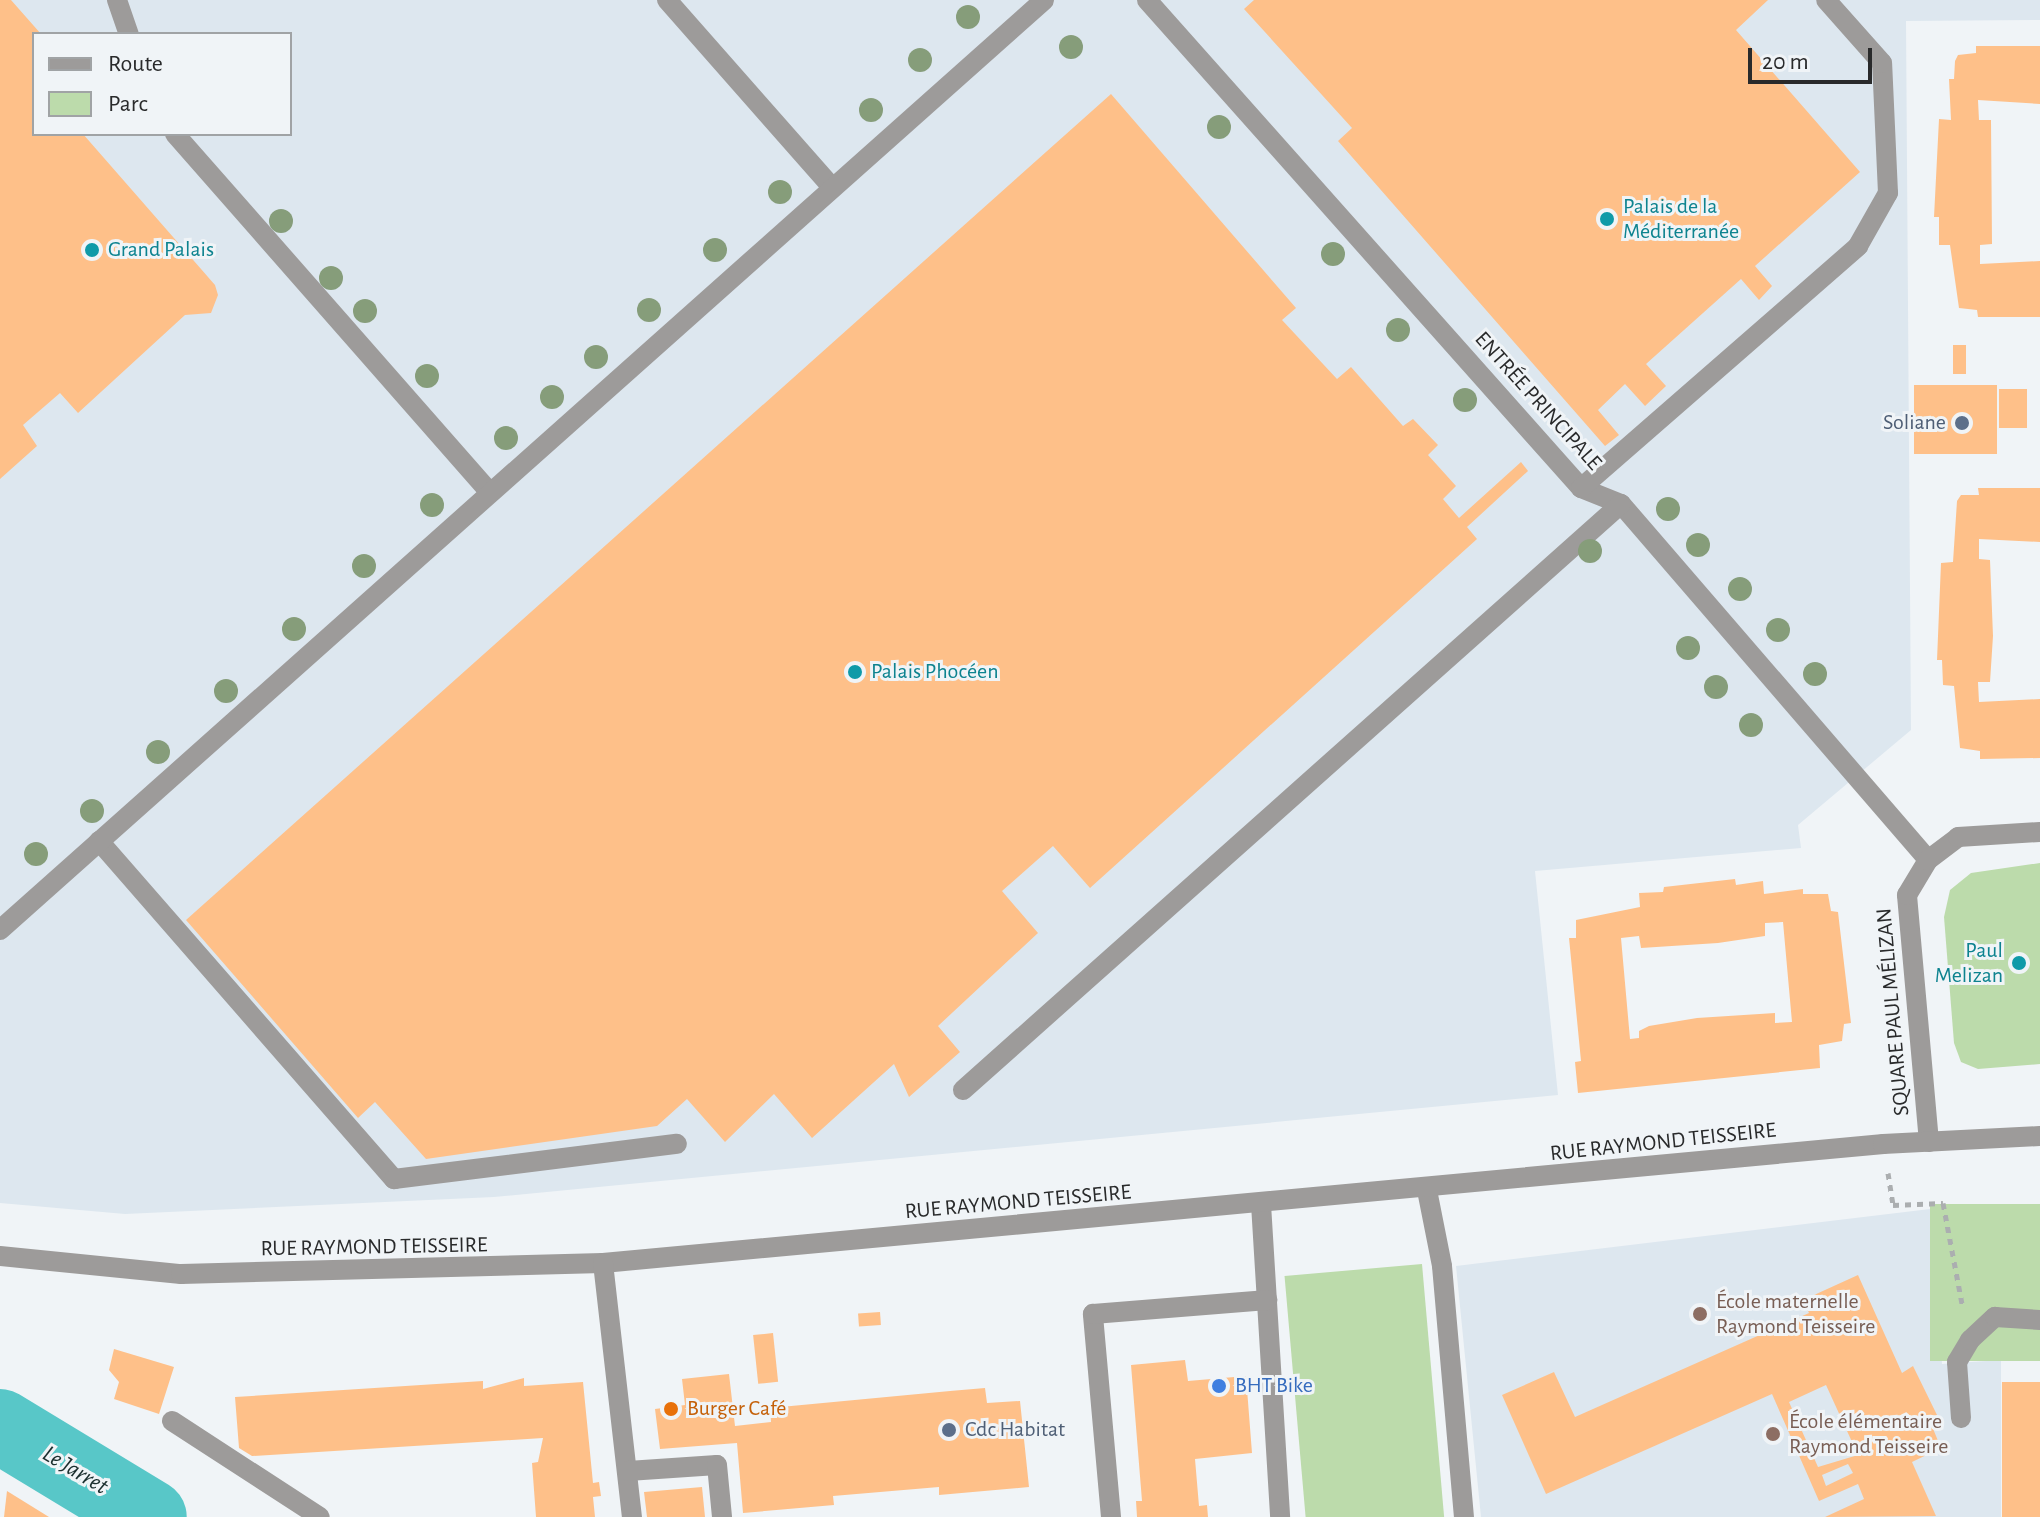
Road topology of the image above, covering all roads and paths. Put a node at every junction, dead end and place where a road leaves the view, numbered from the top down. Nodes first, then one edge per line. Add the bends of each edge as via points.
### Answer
1 (117, 0) edge
2 (667, 0) edge
3 (1044, 0) edge
4 (1147, 0) edge
5 (1826, 0) edge
6 (128, 32) edge
7 (177, 136) edge
8 (831, 186) junction
9 (1581, 488) junction
10 (490, 492) junction
11 (1621, 504) junction
12 (2040, 832) edge
13 (99, 841) junction
14 (1928, 860) junction
15 (0, 930) edge
16 (963, 1090) dead end
17 (2040, 1136) edge
18 (1929, 1142) junction
19 (677, 1144) dead end
20 (1883, 1144) junction
21 (1427, 1190) junction
22 (1261, 1204) junction
23 (0, 1256) edge
24 (603, 1263) junction
25 (1267, 1300) junction
26 (2040, 1320) edge
27 (1970, 1340) junction
28 (1961, 1418) dead end
29 (172, 1421) dead end
30 (628, 1471) junction
31 (320, 1517) edge
32 (632, 1517) edge
33 (722, 1517) edge
34 (1111, 1517) edge
35 (1280, 1517) edge
36 (1464, 1517) edge

1 - 6 street
2 - 8 street
3 - 8 street
4 - 9 street, ENTRÉE PRINCIPALE
5 - 9 street via 1882,63 1888,193 1858,246
7 - 10 street
8 - 10 street
9 - 11 street, ENTRÉE PRINCIPALE
10 - 13 street
11 - 14 street, ENTRÉE PRINCIPALE
11 - 16 street
12 - 14 street, SQUARE PAUL MÉLIZAN via 1958,837
13 - 15 street
13 - 19 street via 394,1179
14 - 18 street, SQUARE PAUL MÉLIZAN via 1907,895
17 - 18 street, RUE RAYMOND TEISSEIRE
18 - 20 street, RUE RAYMOND TEISSEIRE
20 - 21 street, RUE RAYMOND TEISSEIRE
20 - 27 path via 1893,1205 1943,1203
21 - 22 street, RUE RAYMOND TEISSEIRE
21 - 36 street via 1442,1266
22 - 24 street, RUE RAYMOND TEISSEIRE
22 - 25 street
23 - 24 street, RUE RAYMOND TEISSEIRE via 181,1274
24 - 30 street
25 - 34 street via 1093,1314
25 - 35 street
26 - 27 street via 1995,1317
27 - 28 street via 1957,1362
29 - 31 street
30 - 32 street
30 - 33 street via 717,1465

